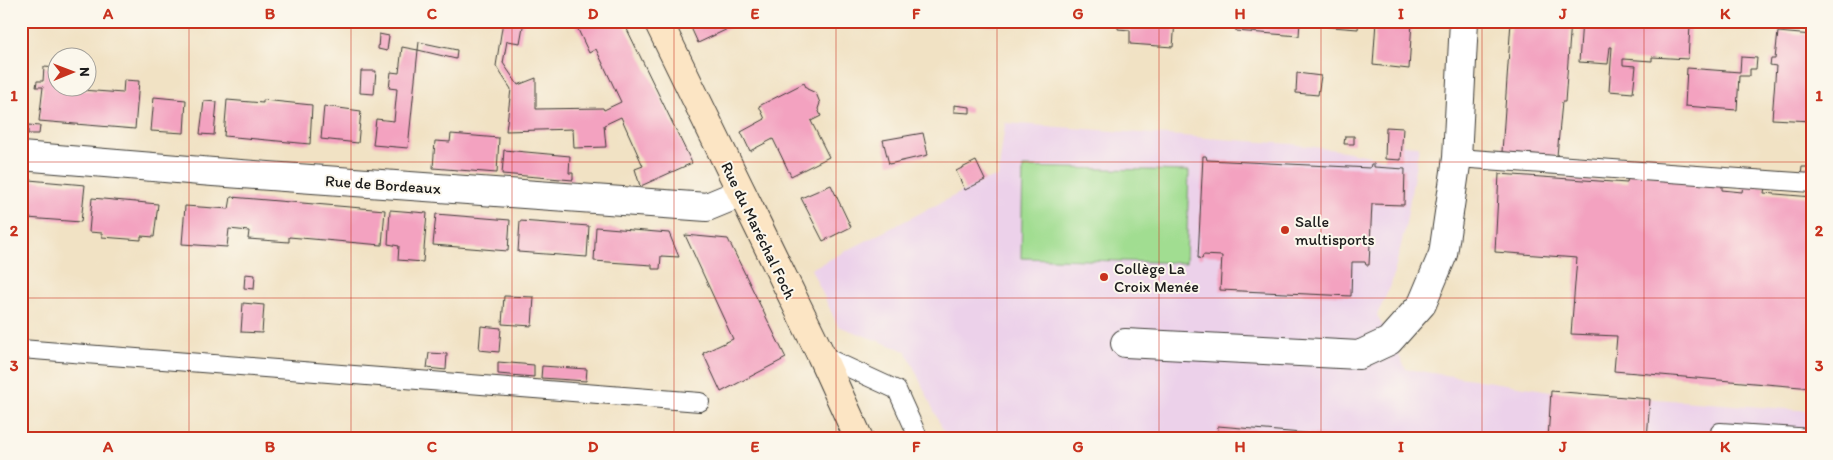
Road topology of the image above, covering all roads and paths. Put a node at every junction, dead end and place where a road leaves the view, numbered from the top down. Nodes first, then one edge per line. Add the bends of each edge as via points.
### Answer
1 (658, 21) edge
2 (1464, 21) edge
3 (21, 156) edge
4 (1457, 158) junction
5 (1812, 184) edge
6 (742, 193) junction
7 (1125, 343) dead end
8 (21, 349) edge
9 (821, 355) junction
10 (700, 402) dead end
11 (1720, 432) dead end
12 (1812, 438) edge
13 (859, 439) edge
14 (919, 439) edge

1 - 6 main road, Rue du Maréchal Foch
2 - 4 street
3 - 6 street, Rue de Bordeaux via 707,207
4 - 5 lane
4 - 7 street via 1443,254 1422,304 1389,341 1359,355
6 - 9 main road, Rue du Maréchal Foch
8 - 10 lane
9 - 13 main road, Rue du Maréchal Foch
9 - 14 lane via 897,390
11 - 12 lane

